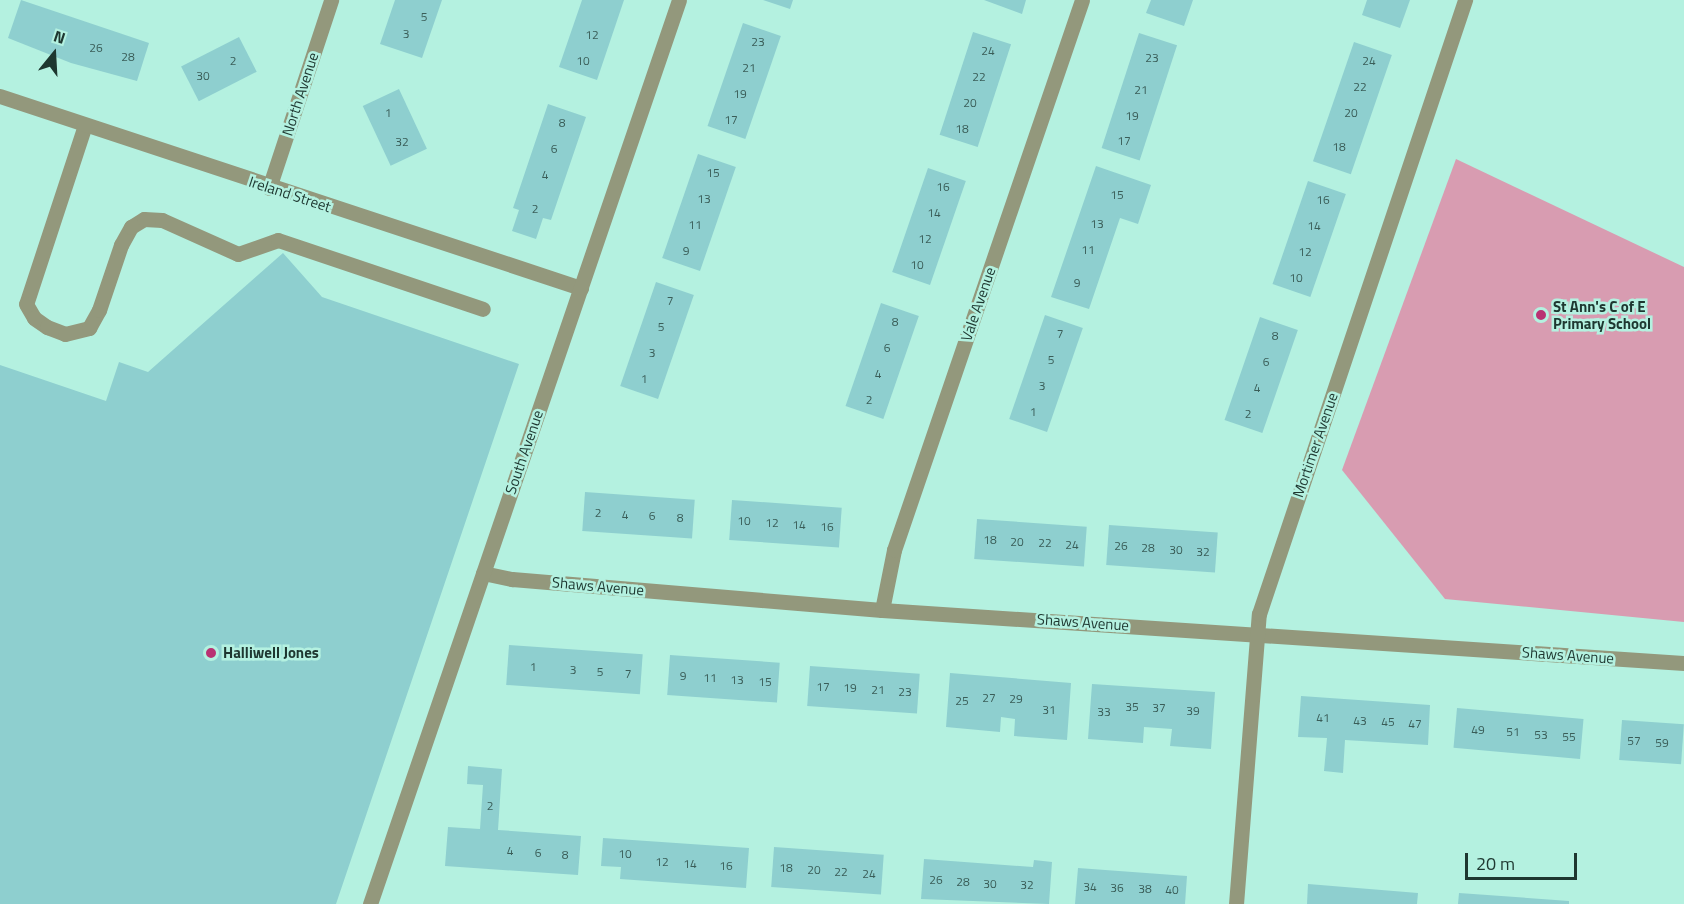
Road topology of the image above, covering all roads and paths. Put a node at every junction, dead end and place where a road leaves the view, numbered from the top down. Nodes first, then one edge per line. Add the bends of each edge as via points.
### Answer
1 (331, 0) edge
2 (679, 0) edge
3 (1082, 0) edge
4 (1466, 0) edge
5 (0, 96) edge
6 (85, 125) junction
7 (269, 188) junction
8 (581, 288) junction
9 (483, 309) dead end
10 (483, 573) junction
11 (882, 610) junction
12 (1255, 634) junction
13 (1684, 663) edge
14 (370, 904) edge
15 (1236, 904) edge

1 - 7 street, North Avenue
2 - 8 street, South Avenue
3 - 11 street, Vale Avenue via 894,550
4 - 12 street, Mortimer Avenue via 1269,579
5 - 6 street, Ireland Street
6 - 7 street, Ireland Street
6 - 9 street via 26,304 34,318 47,327 65,334 89,328 121,245 131,227 144,219 162,220 238,254 278,240
7 - 8 street, Ireland Street
8 - 10 street, South Avenue
10 - 11 street, Shaws Avenue via 512,579
10 - 14 street, South Avenue
11 - 12 street, Shaws Avenue
12 - 13 street, Shaws Avenue
12 - 15 street, Mortimer Avenue

